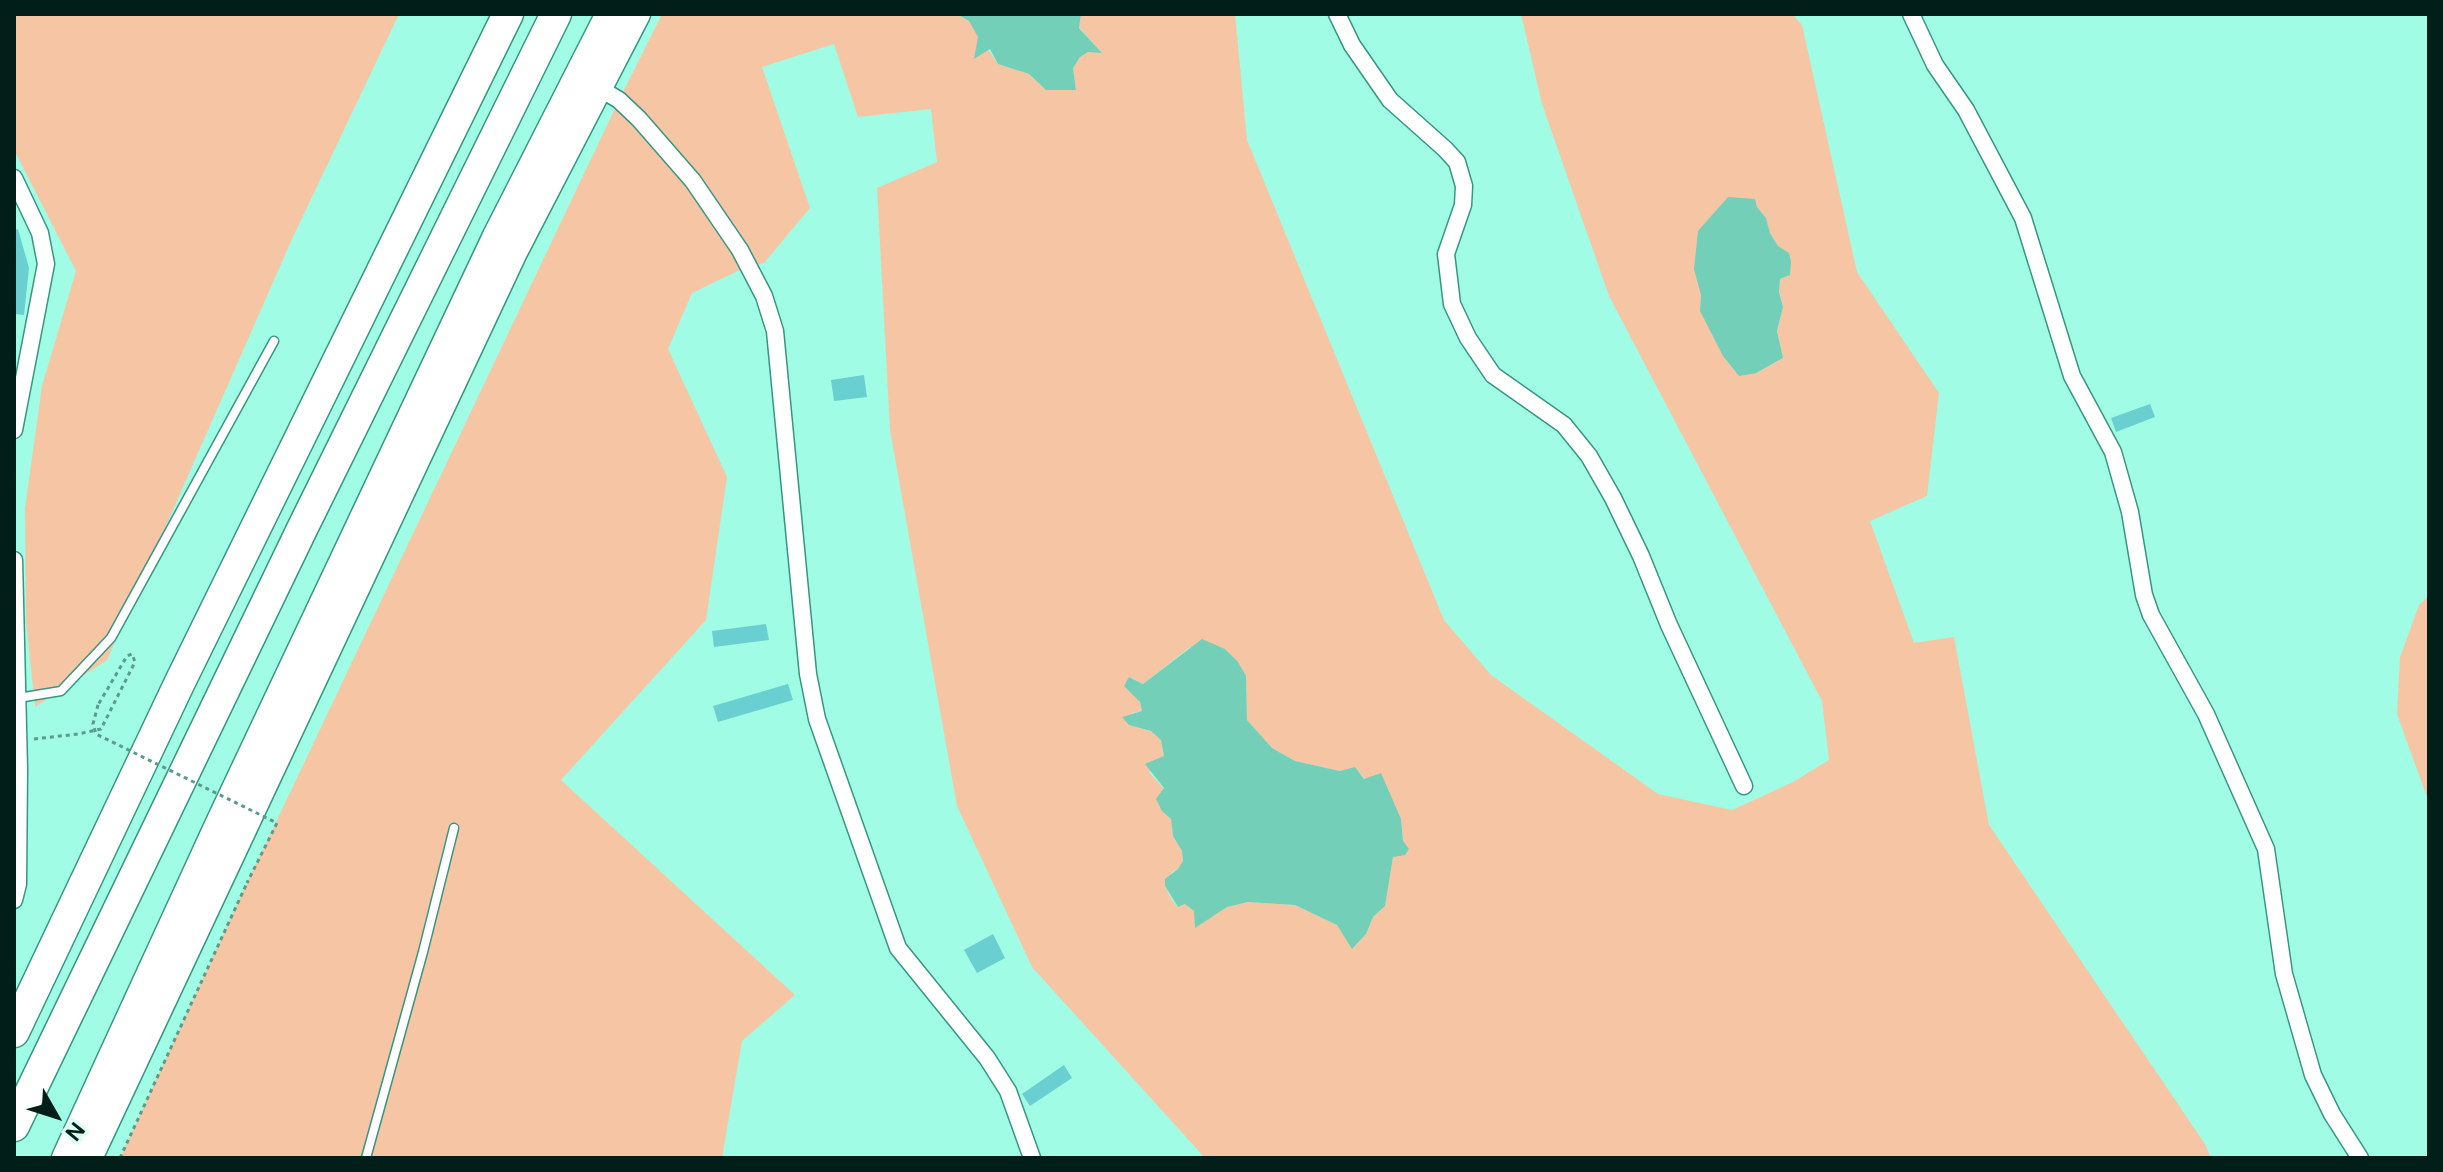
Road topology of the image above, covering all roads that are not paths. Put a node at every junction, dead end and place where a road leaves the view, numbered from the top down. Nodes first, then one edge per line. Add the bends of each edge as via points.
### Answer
1 (508, 14) edge
2 (556, 14) edge
3 (609, 14) edge
4 (637, 14) edge
5 (1337, 14) edge
6 (1911, 14) edge
7 (599, 88) junction
8 (14, 178) edge
9 (274, 341) dead end
10 (14, 430) edge
11 (14, 560) edge
12 (17, 698) junction
13 (16, 769) edge
14 (1744, 786) dead end
15 (454, 828) dead end
16 (14, 900) edge
17 (14, 1032) edge
18 (14, 1126) edge
19 (65, 1158) edge
20 (89, 1158) edge
21 (366, 1158) edge
22 (1032, 1158) edge
23 (2360, 1158) edge

1 - 17 highway
2 - 18 highway
3 - 19 highway via 496,236
4 - 7 highway
5 - 14 street via 1390,100 1457,162 1464,186 1446,254 1452,304 1493,375 1564,425 1589,456
6 - 23 street via 2023,218 2072,376 2113,452 2151,615 2206,714 2266,849 2284,974 2313,1075
7 - 20 highway via 514,252
7 - 22 street via 639,119 693,181 764,296 775,331 808,674 817,719 898,948 987,1058 1008,1091
8 - 10 street via 40,233 46,264
9 - 12 lane via 111,638 61,691
11 - 12 street
12 - 13 street
13 - 16 street
15 - 21 lane

